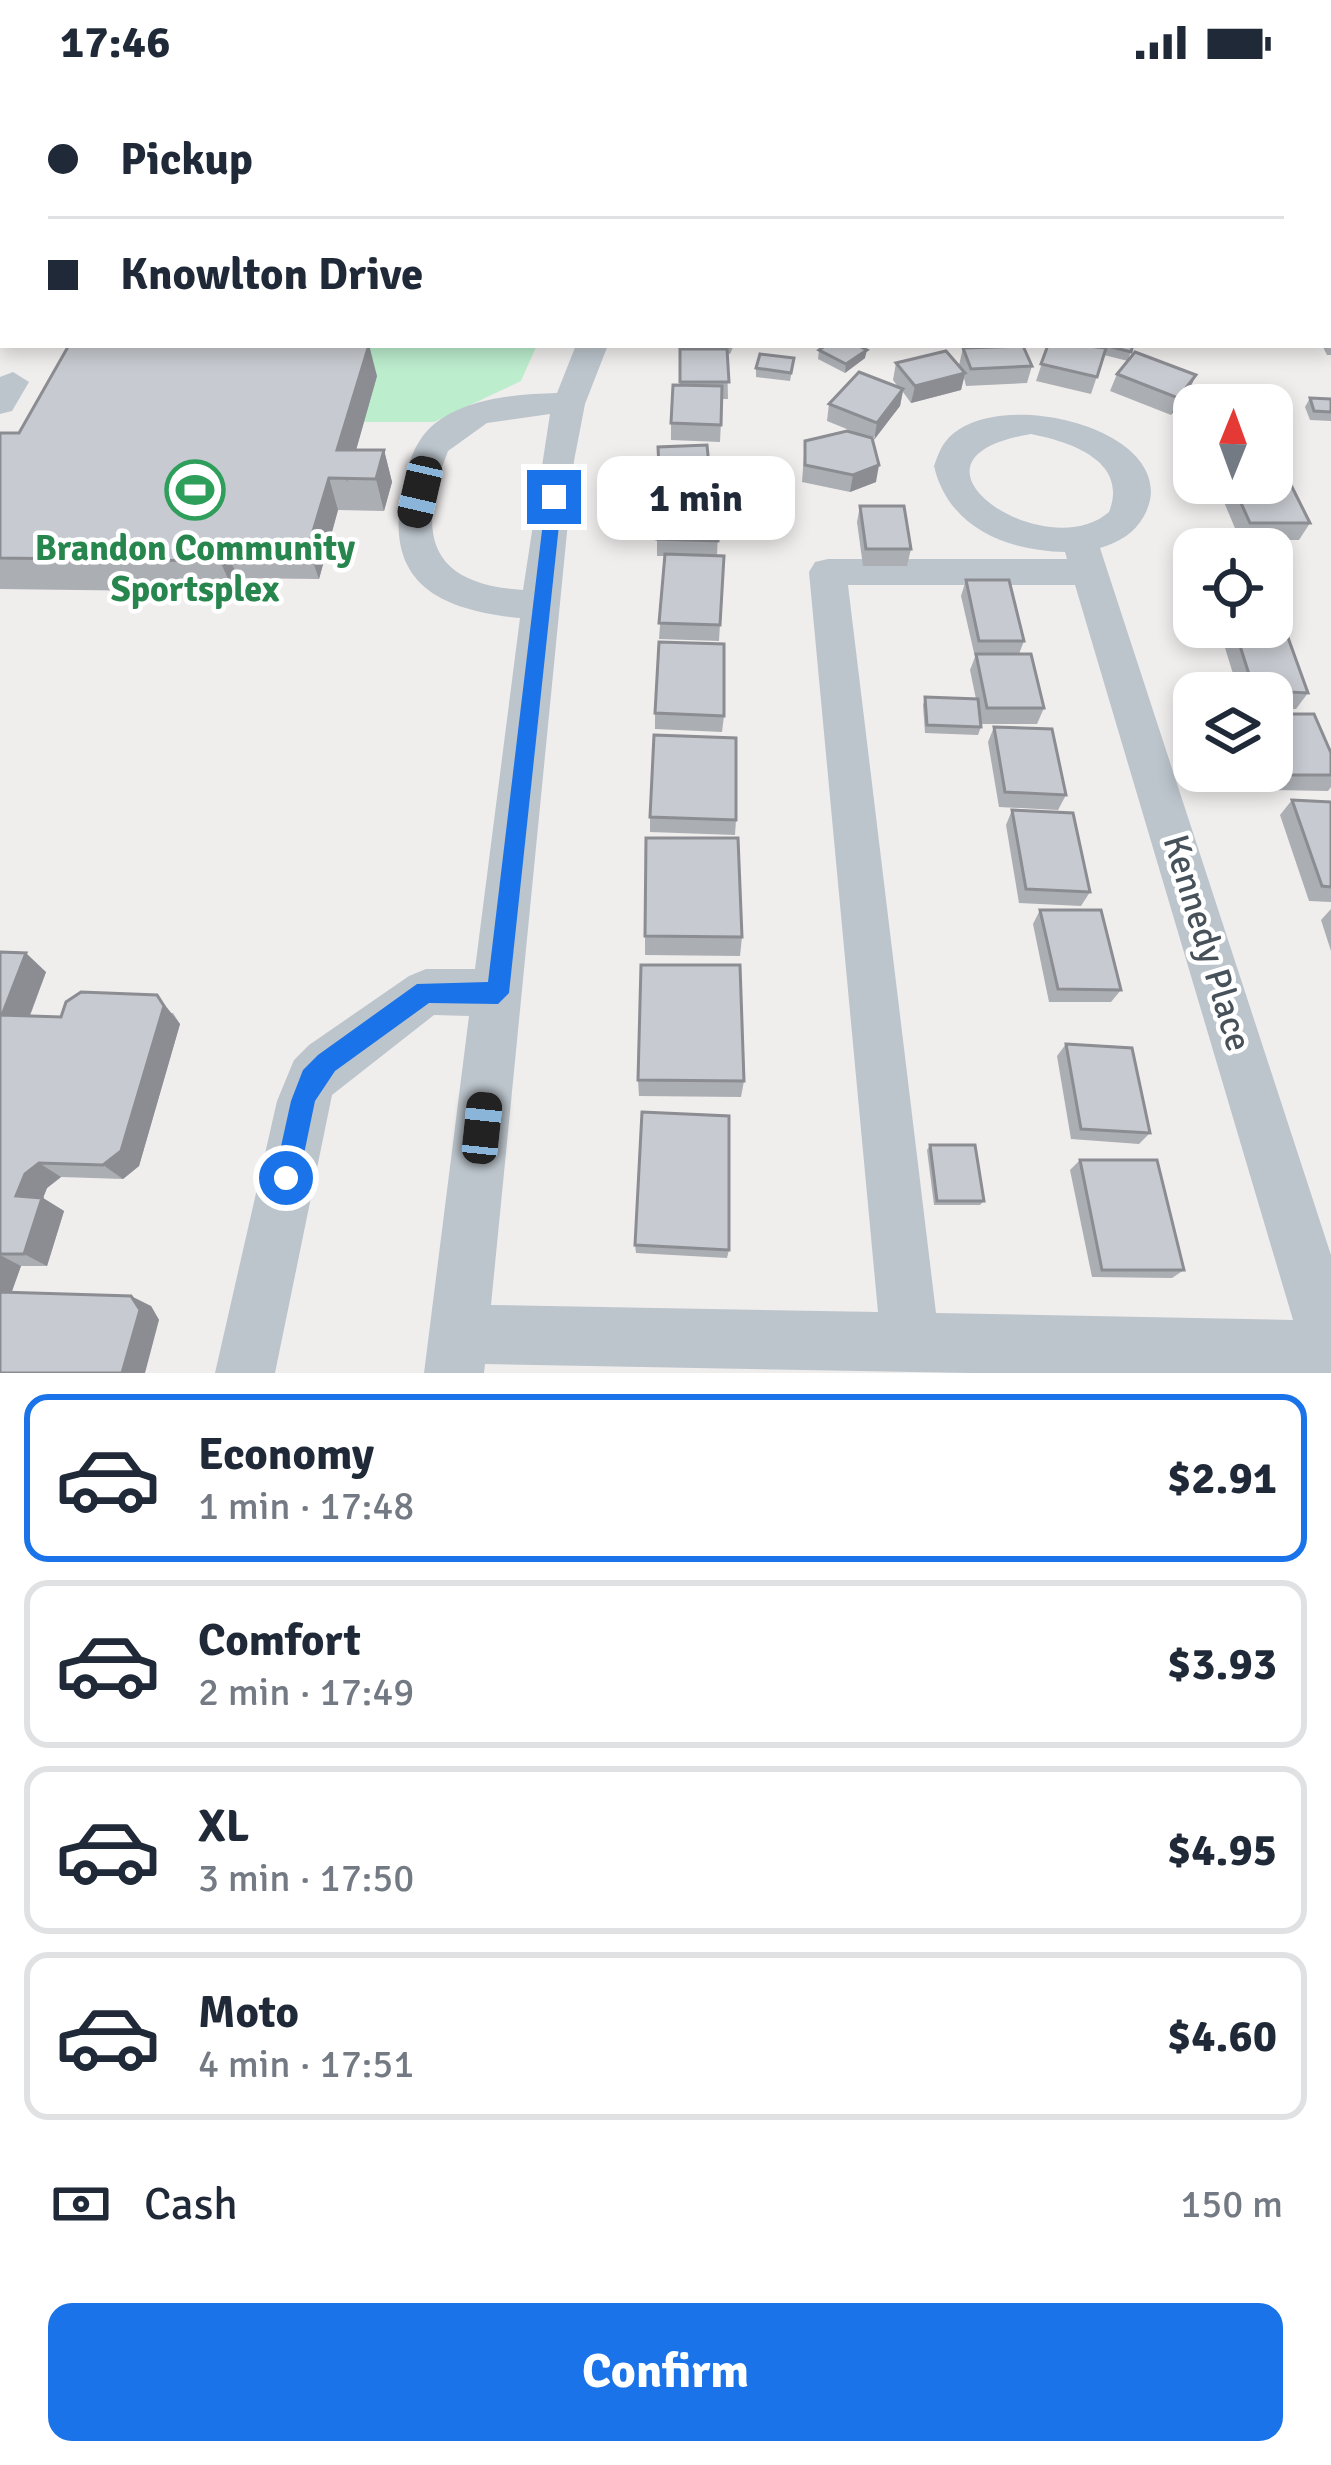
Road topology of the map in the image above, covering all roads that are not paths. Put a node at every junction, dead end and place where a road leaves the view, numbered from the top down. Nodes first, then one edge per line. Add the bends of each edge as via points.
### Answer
1 (591, 348) edge
2 (568, 404) junction
3 (1086, 556) junction
4 (543, 604) junction
5 (498, 993) junction
6 (910, 1342) junction
7 (1331, 1349) edge
8 (457, 1353) edge
9 (245, 1373) edge

1 - 2 street
2 - 4 street
2 - 4 street via 506,405 440,440 412,528 424,563 451,589 488,603
3 - 3 street via 1129,513 1134,494 1113,454 1089,438 1031,423 1004,424 963,442 950,476 974,514
3 - 6 street via 828,572
3 - 7 street, Kennedy Place
4 - 5 street
5 - 8 street
5 - 9 street via 425,992 312,1078
6 - 7 street
6 - 8 street

